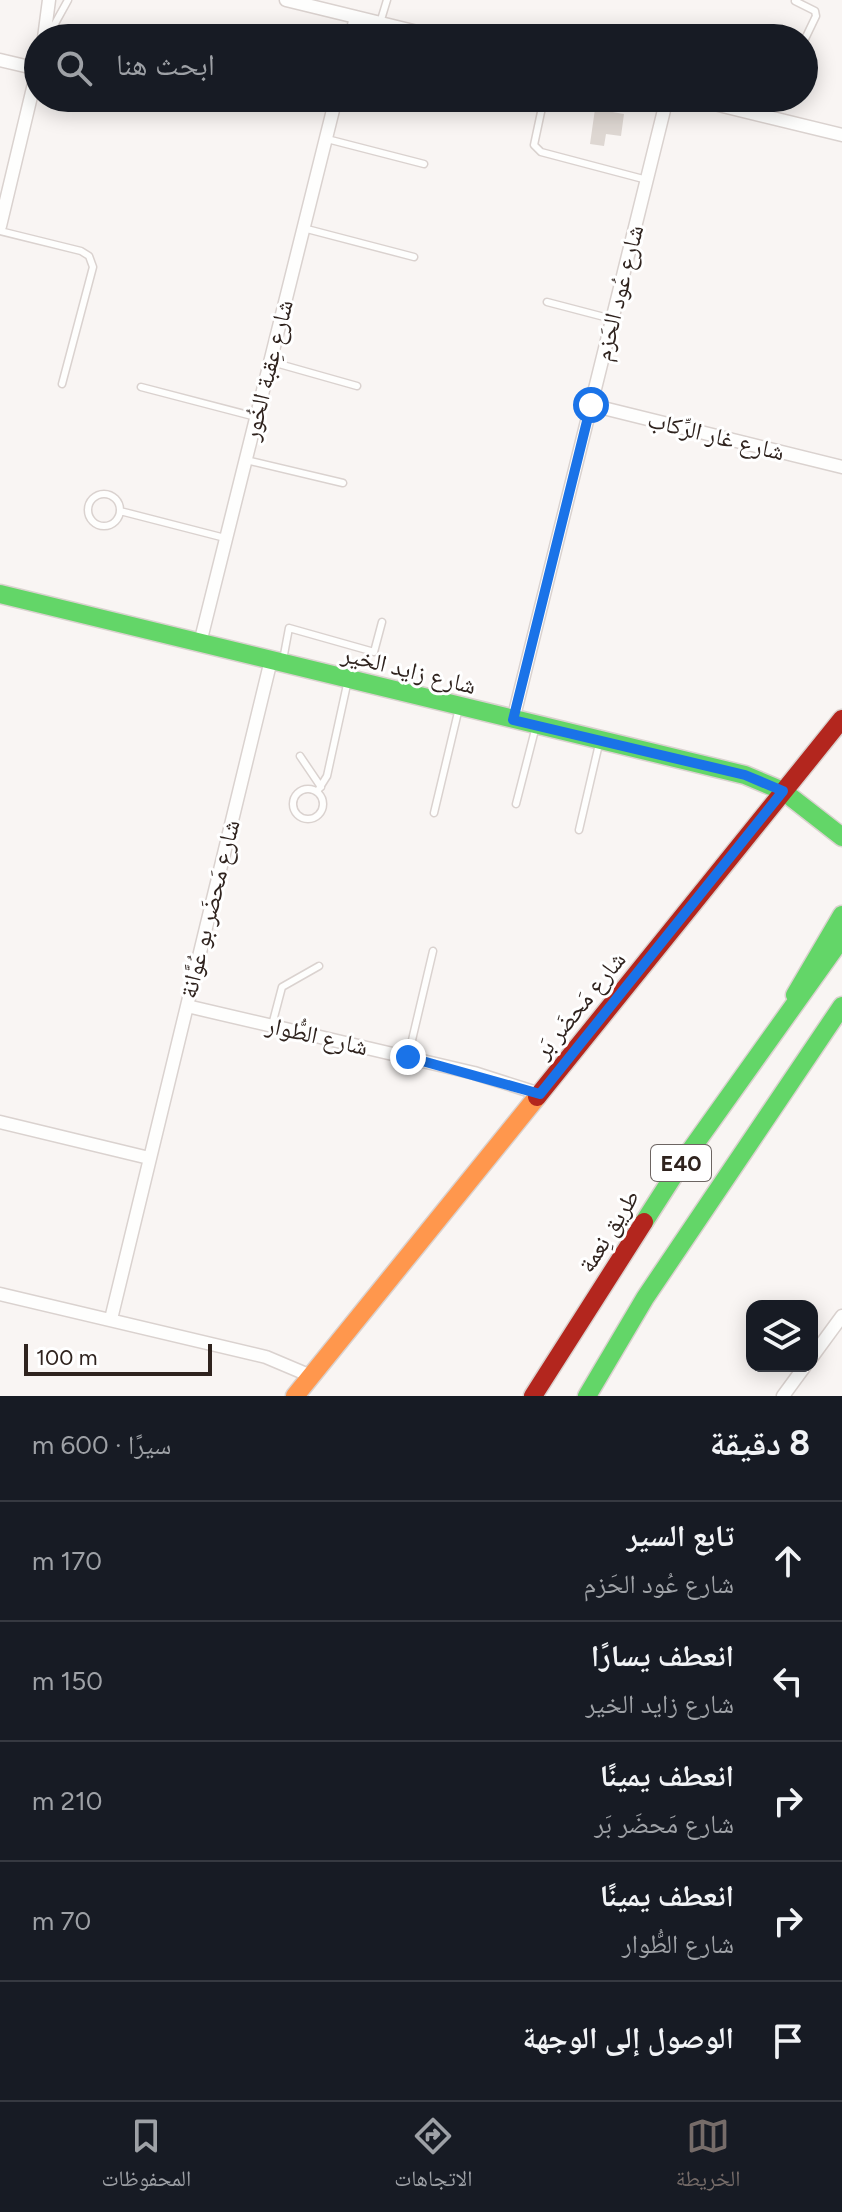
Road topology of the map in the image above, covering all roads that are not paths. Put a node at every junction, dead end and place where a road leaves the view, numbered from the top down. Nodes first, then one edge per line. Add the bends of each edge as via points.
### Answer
1 (49, 0) edge
2 (68, 0) edge
3 (286, 0) edge
4 (387, 0) edge
5 (795, 1) edge
6 (356, 17) junction
7 (380, 23) junction
8 (47, 24) edge
9 (54, 24) edge
10 (354, 24) edge
11 (384, 24) edge
12 (812, 24) edge
13 (0, 60) edge
14 (24, 65) edge
15 (28, 112) edge
16 (332, 112) edge
17 (541, 112) edge
18 (664, 112) edge
19 (748, 112) edge
20 (766, 112) edge
21 (764, 116) junction
22 (842, 135) edge
23 (326, 138) junction
24 (424, 164) dead end
25 (647, 180) junction
26 (0, 228) edge
27 (303, 228) junction
28 (414, 257) dead end
29 (547, 302) dead end
30 (612, 319) junction
31 (270, 361) junction
32 (62, 384) dead end
33 (357, 386) dead end
34 (141, 387) dead end
35 (591, 405) junction
36 (256, 417) junction
37 (245, 460) junction
38 (842, 467) edge
39 (343, 483) dead end
40 (120, 511) junction
41 (226, 538) junction
42 (0, 594) edge
43 (382, 622) dead end
44 (200, 643) junction
45 (276, 662) junction
46 (348, 680) junction
47 (459, 708) junction
48 (842, 719) edge
49 (513, 720) junction
50 (536, 726) junction
51 (600, 741) junction
52 (300, 756) dead end
53 (319, 789) junction
54 (783, 791) junction
55 (516, 804) dead end
56 (434, 813) dead end
57 (579, 830) dead end
58 (841, 835) edge
59 (842, 915) edge
60 (842, 938) edge
61 (433, 951) dead end
62 (319, 966) dead end
63 (187, 1006) junction
64 (841, 1008) edge
65 (789, 1011) junction
66 (272, 1025) junction
67 (408, 1057) junction
68 (540, 1094) junction
69 (0, 1122) edge
70 (149, 1158) junction
71 (0, 1294) edge
72 (111, 1319) junction
73 (841, 1319) edge
74 (818, 1349) edge
75 (801, 1372) edge
76 (311, 1376) junction
77 (295, 1396) edge
78 (533, 1396) edge
79 (587, 1396) edge
80 (783, 1396) edge

1 - 8 street
2 - 9 lane
3 - 6 street
4 - 7 lane
5 - 12 lane via 815,11
6 - 7 street
6 - 10 street
7 - 11 street
13 - 14 street
15 - 26 street
16 - 23 street, شارع عِقبة الخُور
17 - 25 lane via 534,145 541,152
18 - 25 street, شارع عُود الحَزم
19 - 21 street
20 - 21 lane
21 - 22 street
23 - 24 lane
23 - 27 street, شارع عِقبة الخُور
25 - 30 street, شارع عُود الحَزم
26 - 32 lane via 89,256 93,267
27 - 28 lane
27 - 31 street, شارع عِقبة الخُور
29 - 30 lane
30 - 35 street, شارع عُود الحَزم
31 - 33 lane
31 - 36 street, شارع عِقبة الخُور
34 - 36 lane
35 - 38 street, شارع غار الرِّكاب
35 - 49 street, شارع عُود الحَزم
36 - 37 street, شارع عِقبة الخُور
37 - 39 lane
37 - 41 street, شارع عِقبة الخُور
40 - 40 lane via 110,495 100,494 88,509 98,525 108,526
40 - 41 lane
41 - 44 street, شارع عِقبة الخُور
42 - 44 street, شارع زايد الخير
43 - 45 lane via 374,652 289,628
44 - 45 street, شارع زايد الخير
45 - 46 street, شارع زايد الخير
45 - 63 street, شارع مَحضَر بو عُوَّانة
46 - 47 street, شارع زايد الخير
46 - 53 lane
47 - 49 street, شارع زايد الخير
47 - 56 lane
48 - 54 street, شارع مَحضَر بَر
49 - 50 street, شارع زايد الخير
50 - 51 street, شارع زايد الخير
50 - 55 lane
51 - 54 street, شارع زايد الخير via 745,775
51 - 57 lane
52 - 53 lane
53 - 53 lane via 299,792 293,800 299,817 318,817 323,809
54 - 58 street, شارع زايد الخير
54 - 68 street, شارع مَحضَر بَر
59 - 65 street via 806,971
60 - 65 street, طريق نِعمة / E40
61 - 67 lane
62 - 66 lane via 282,987
63 - 66 street, شارع الطُّوار
63 - 70 street, شارع مَحضَر بو عُوَّانة
64 - 79 street, E40 via 645,1298
65 - 78 street, طريق نِعمة / E40 via 685,1158
66 - 67 street, شارع الطُّوار
67 - 68 street, شارع الطُّوار
68 - 76 street, شارع مَحضَر بَر
69 - 70 street
70 - 72 street, شارع مَحضَر بو عُوَّانة
71 - 72 street
72 - 76 street via 284,1362
73 - 74 street
75 - 80 street
76 - 77 street, شارع مَحضَر بَر

